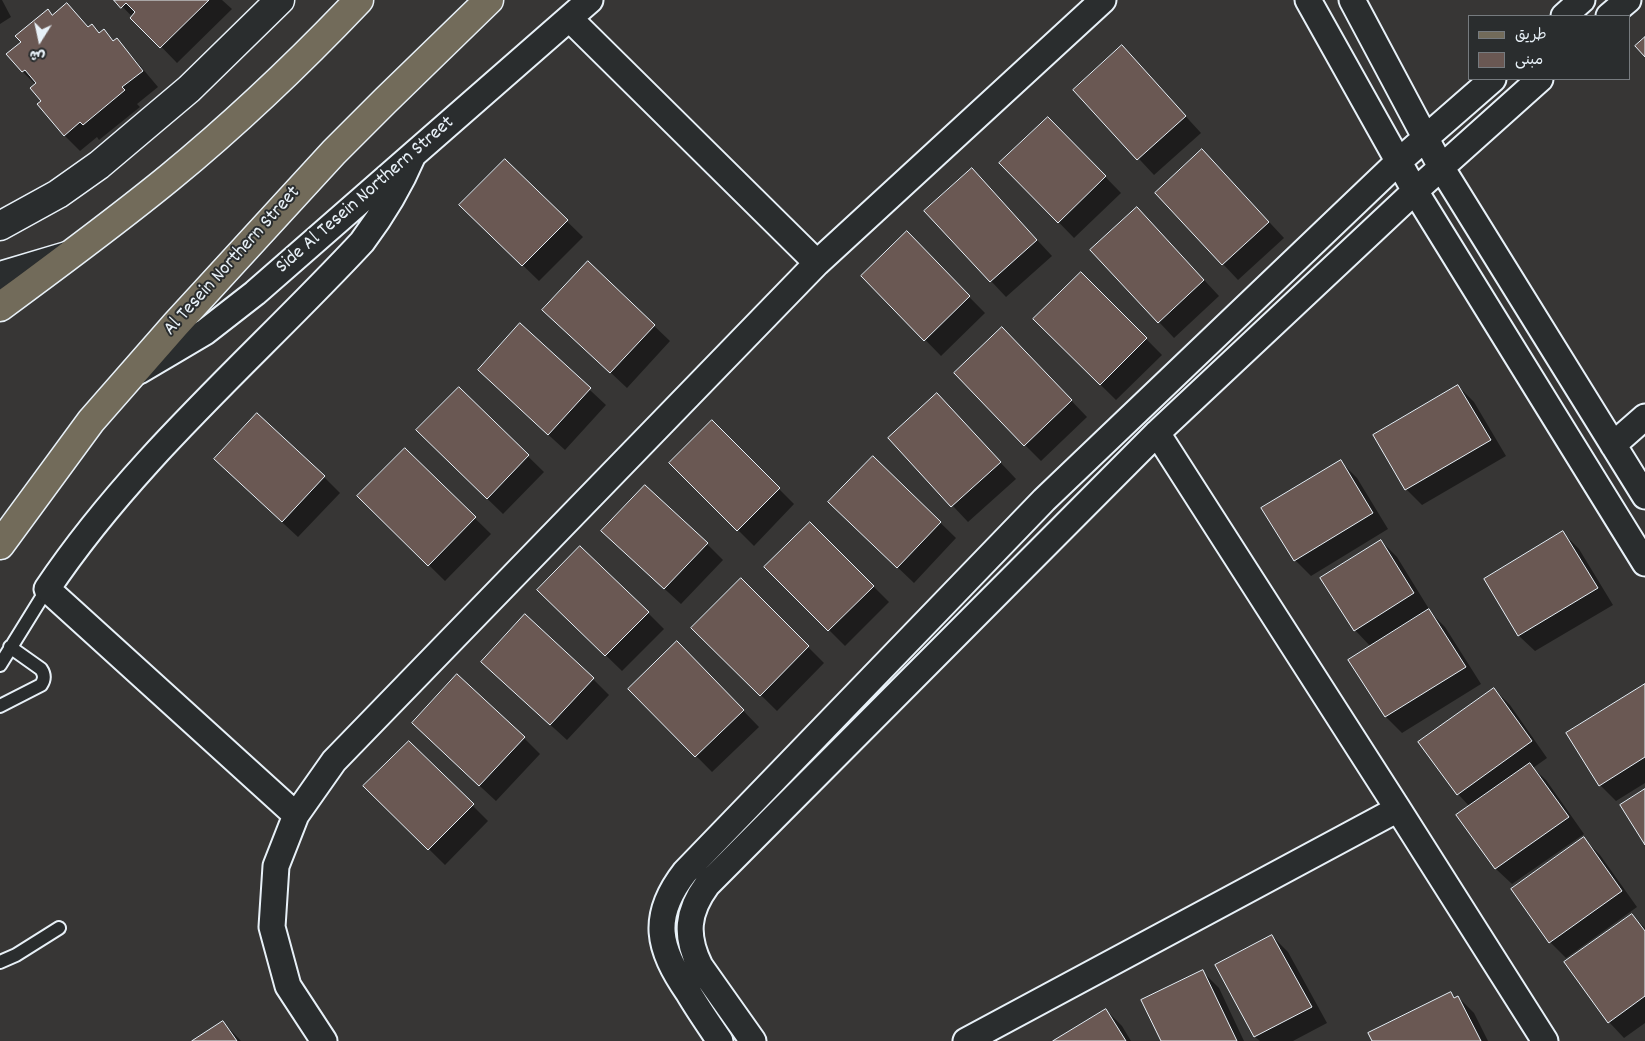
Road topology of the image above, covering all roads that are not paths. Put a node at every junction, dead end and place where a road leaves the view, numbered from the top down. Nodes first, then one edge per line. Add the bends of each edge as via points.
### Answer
1 (280, 0) edge
2 (359, 0) edge
3 (489, 0) edge
4 (590, 0) edge
5 (1103, 0) edge
6 (1308, 0) edge
7 (1352, 0) edge
8 (1582, 0) edge
9 (1628, 0) edge
10 (1565, 15) edge
11 (1611, 15) edge
12 (570, 19) junction
13 (1492, 80) edge
14 (1539, 80) edge
15 (1425, 138) junction
16 (413, 155) junction
17 (1398, 162) junction
18 (1441, 167) junction
19 (1415, 191) junction
20 (0, 226) edge
21 (69, 256) junction
22 (817, 263) junction
23 (0, 276) edge
24 (0, 307) edge
25 (131, 376) junction
26 (1645, 416) edge
27 (1157, 433) junction
28 (1613, 445) junction
29 (1645, 496) edge
30 (0, 545) edge
31 (1645, 563) edge
32 (47, 589) junction
33 (10, 647) junction
34 (0, 665) edge
35 (0, 706) edge
36 (1398, 809) junction
37 (296, 815) junction
38 (59, 928) dead end
39 (0, 962) edge
40 (324, 1041) edge
41 (720, 1041) edge
42 (753, 1041) edge
43 (966, 1041) edge
44 (1545, 1041) edge

1 - 20 street via 189,89 99,165 58,194
2 - 21 main road via 239,118
3 - 25 main road, Al Tesein Northern Street via 334,152
4 - 12 street, Side Al Tesein Northern Street
5 - 22 street
6 - 17 street
7 - 15 street
8 - 10 street
9 - 11 street
12 - 16 street, Side Al Tesein Northern Street
12 - 22 street
13 - 15 street
14 - 18 street
15 - 17 street
15 - 18 street
16 - 25 street, Side Al Tesein Northern Street via 248,299 205,332
16 - 32 street via 399,186 362,242 137,474 91,528
17 - 19 street
17 - 41 street via 1044,500 685,872 667,900 663,917 664,947 674,971
18 - 19 street
18 - 28 street
19 - 27 street
19 - 31 street
21 - 23 street
21 - 24 main road
22 - 37 street via 334,761
25 - 30 main road, Al Tesein Northern Street via 91,421
26 - 28 street
27 - 36 street
27 - 42 street via 700,895 690,929 694,954
28 - 29 street
32 - 33 lane
32 - 37 street
33 - 34 lane
33 - 35 lane via 41,668 44,680
36 - 43 street
36 - 44 street
37 - 40 street via 276,866 272,927 288,986
38 - 39 lane

